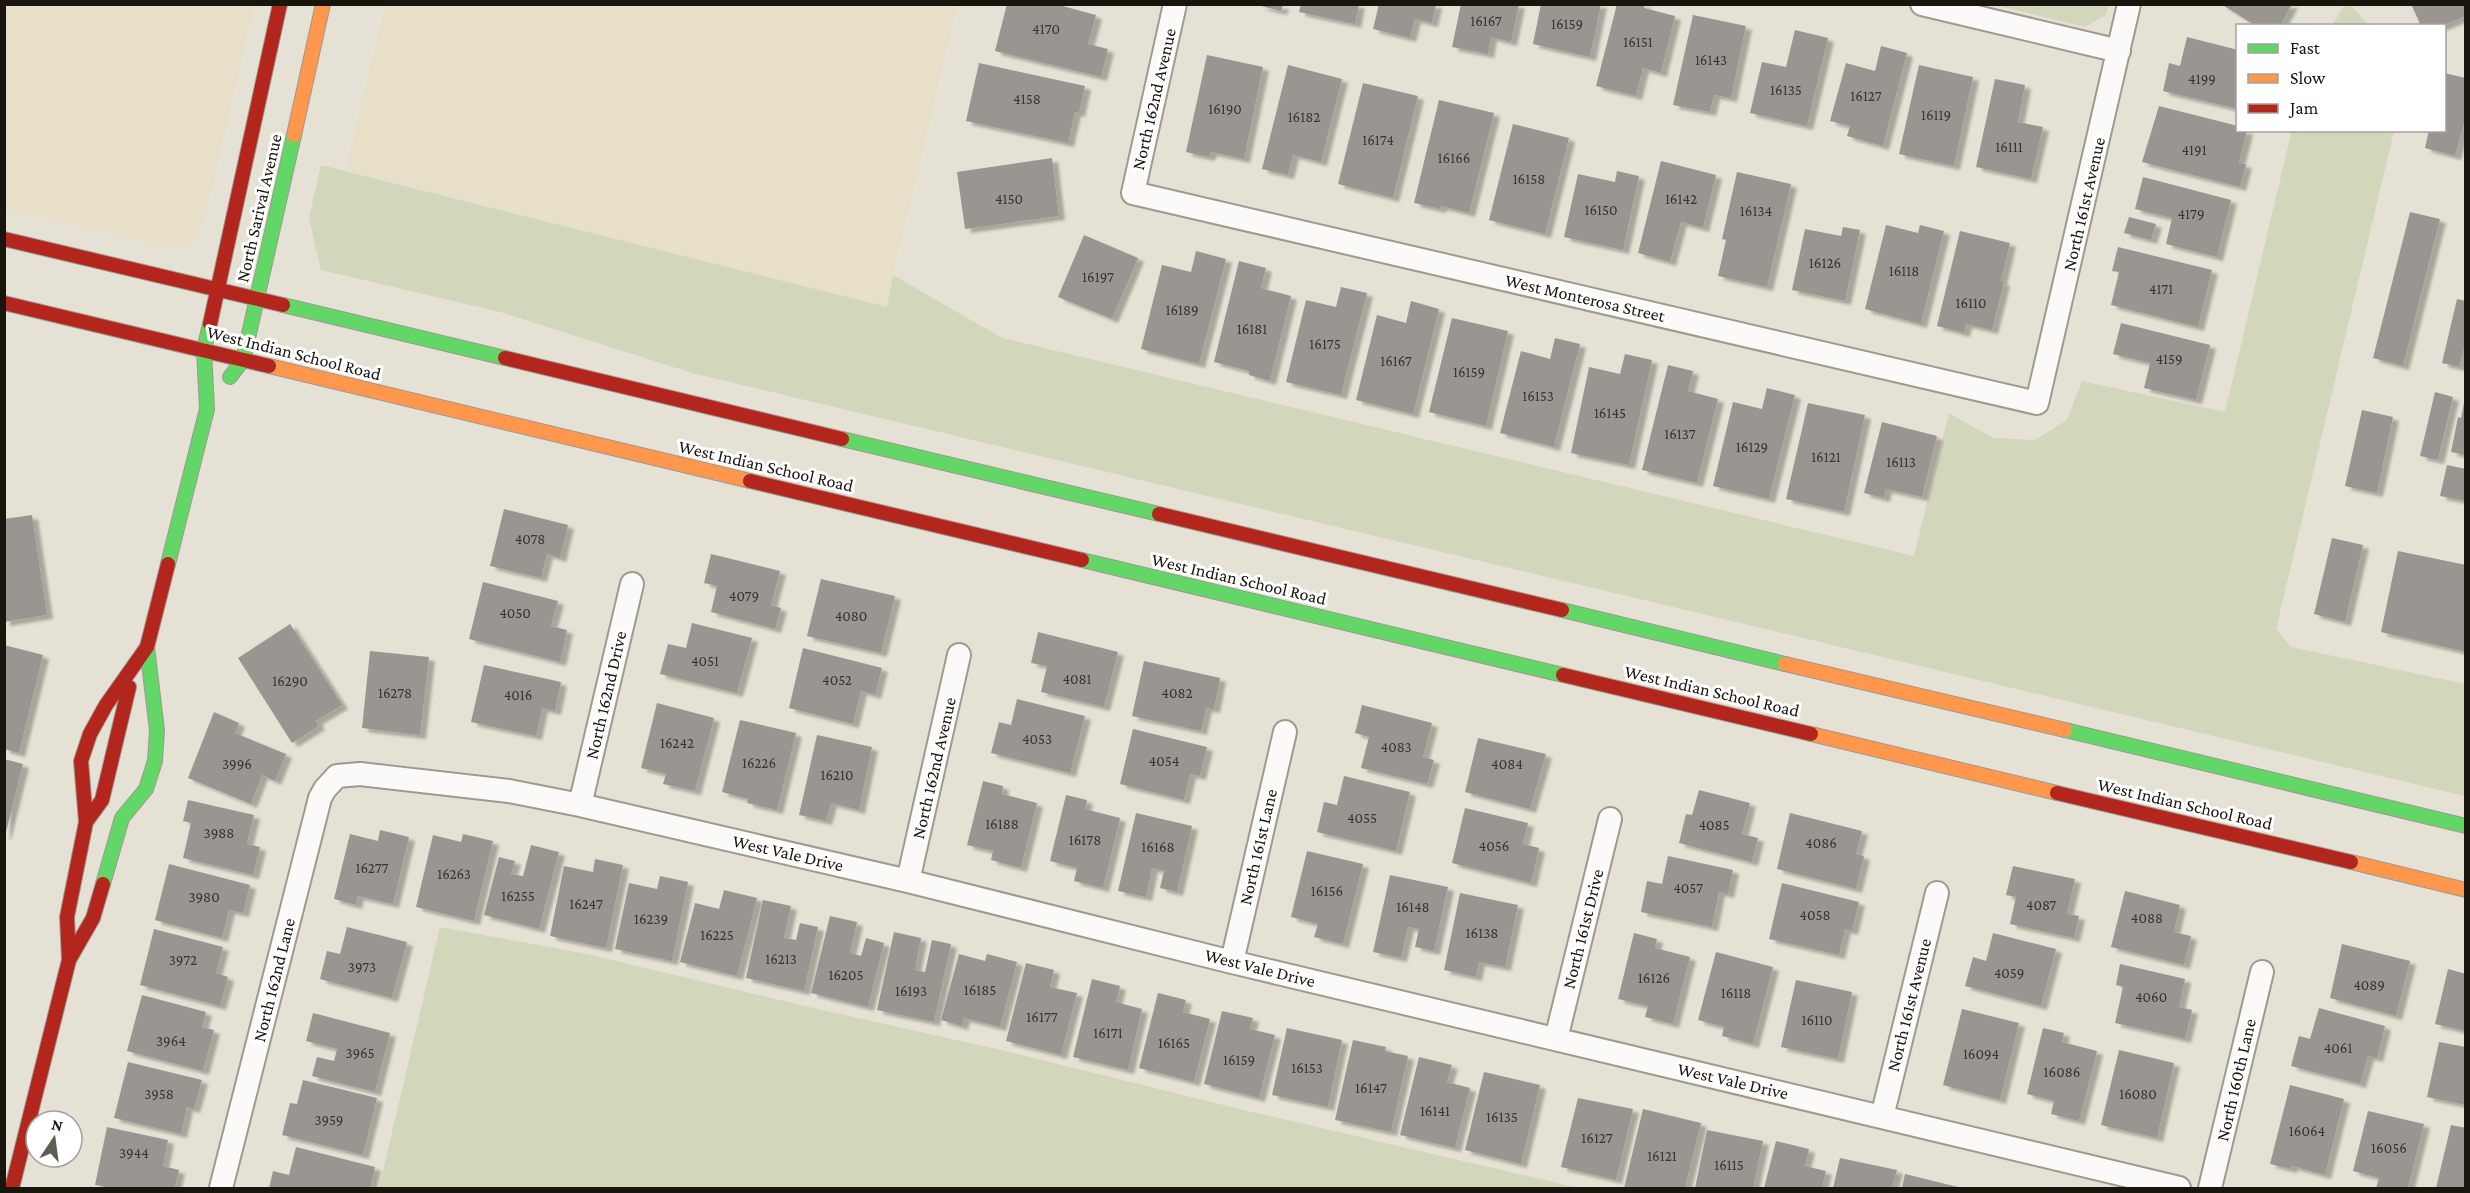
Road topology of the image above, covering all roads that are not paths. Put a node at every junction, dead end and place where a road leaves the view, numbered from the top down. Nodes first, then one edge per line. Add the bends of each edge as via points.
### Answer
1 (280, 4) edge
2 (323, 4) edge
3 (1175, 4) edge
4 (1922, 4) edge
5 (2129, 4) edge
6 (2119, 51) junction
7 (1133, 193) joint
8 (4, 239) edge
9 (219, 290) junction
10 (258, 299) junction
11 (4, 303) edge
12 (204, 350) junction
13 (243, 360) junction
14 (2037, 404) joint
15 (207, 409) junction
16 (633, 584) dead end
17 (147, 647) junction
18 (959, 655) dead end
19 (133, 668) junction
20 (1285, 732) dead end
21 (337, 776) joint
22 (580, 805) junction
23 (1610, 819) dead end
24 (86, 822) junction
25 (2466, 826) edge
26 (908, 881) junction
27 (2466, 890) edge
28 (1937, 893) dead end
29 (69, 960) junction
30 (1232, 962) junction
31 (2262, 972) dead end
32 (1556, 1040) junction
33 (1882, 1117) junction
34 (12, 1188) edge
35 (221, 1188) edge
36 (2179, 1188) edge
37 (2210, 1188) edge

1 - 9 main road, North Sarival Avenue
2 - 10 main road, North Sarival Avenue
3 - 7 street, North 162nd Avenue
4 - 6 street
5 - 6 street, North 161st Avenue
6 - 14 street, North 161st Avenue
7 - 14 street, West Monterosa Street
8 - 9 main road
9 - 10 main road
9 - 12 main road, North Sarival Avenue
10 - 13 main road, North Sarival Avenue
10 - 25 main road
11 - 12 main road, West Indian School Road
12 - 13 main road, West Indian School Road
12 - 15 main road, North Sarival Avenue
13 - 15 main road, North Sarival Avenue
13 - 27 main road, West Indian School Road
15 - 17 main road, North Sarival Avenue
16 - 22 street, North 162nd Drive
17 - 19 main road, North Sarival Avenue
17 - 29 main road, North Sarival Avenue via 157,730 155,761 146,789 122,818 93,918
18 - 26 street, North 162nd Avenue
19 - 24 main road, North Sarival Avenue via 102,800
19 - 24 main road, North Sarival Avenue via 106,705 81,761
20 - 30 street, North 161st Lane
21 - 22 street, West Vale Drive via 360,774 468,786
21 - 35 street, North 162nd Lane via 320,798
22 - 26 street, West Vale Drive
23 - 32 street, North 161st Drive
24 - 29 main road, North Sarival Avenue via 67,916
26 - 30 street, West Vale Drive
28 - 33 street, North 161st Avenue
29 - 34 main road, North Sarival Avenue
30 - 32 street, West Vale Drive
31 - 37 street, North 160th Lane
32 - 33 street, West Vale Drive
33 - 36 street, West Vale Drive

